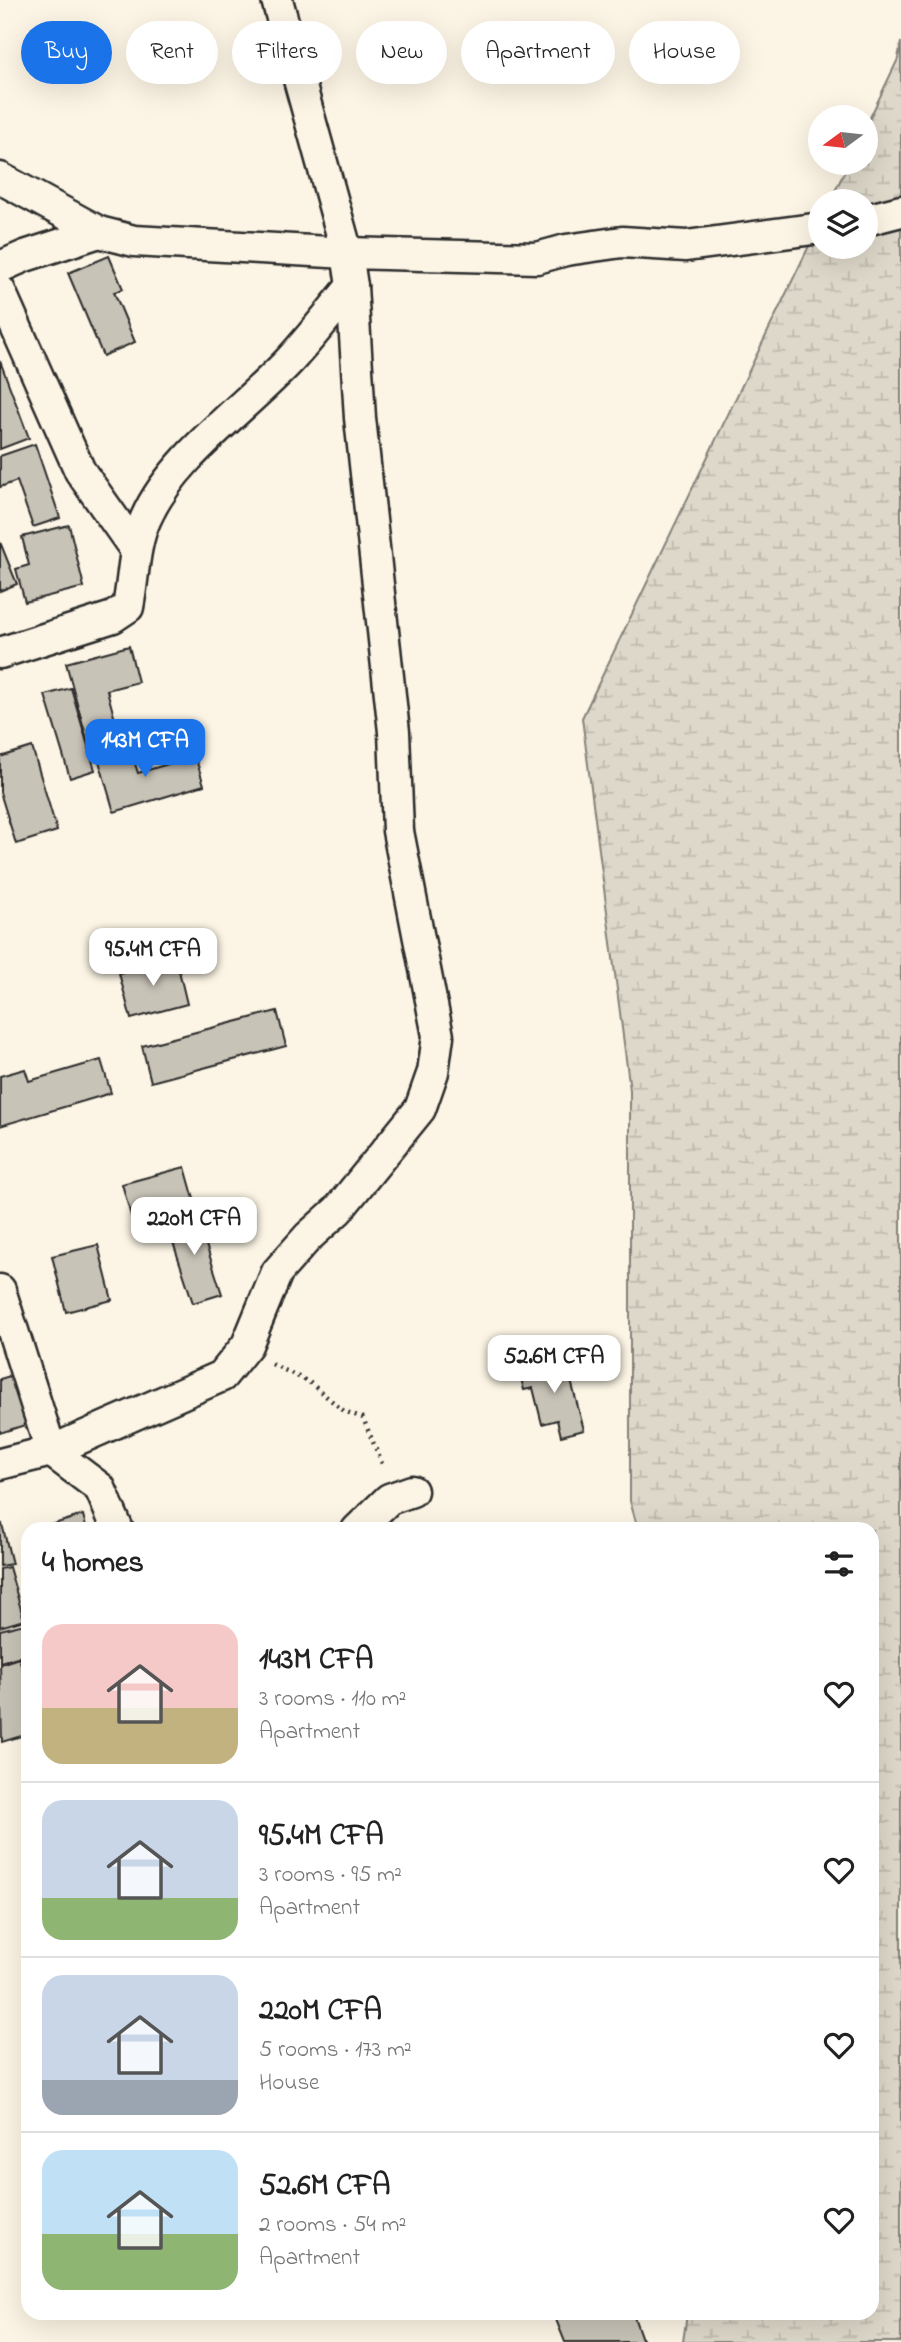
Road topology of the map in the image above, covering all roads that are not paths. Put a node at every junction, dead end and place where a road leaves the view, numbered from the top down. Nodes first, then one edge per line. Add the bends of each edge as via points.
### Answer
1 (277, 0) edge
2 (0, 178) edge
3 (901, 211) edge
4 (878, 217) edge
5 (808, 230) edge
6 (99, 232) junction
7 (347, 253) junction
8 (0, 267) edge
9 (352, 286) junction
10 (0, 291) edge
11 (135, 550) junction
12 (0, 653) edge
13 (0, 1290) edge
14 (51, 1451) junction
15 (0, 1464) edge
16 (403, 1495) road end
17 (115, 1522) edge
18 (367, 1522) edge

1 - 7 street
2 - 6 street
3 - 4 street
5 - 7 street via 686,246 622,242 537,258
6 - 7 street via 134,241
6 - 8 street
7 - 9 street
9 - 11 street via 290,360 172,477 146,517
9 - 14 street via 360,418 394,732 398,831 438,1036 433,1072 421,1109 338,1210 277,1272 243,1349 222,1376
10 - 11 street via 80,471
11 - 12 street via 128,607 113,617
13 - 14 street
14 - 15 street
14 - 17 street via 100,1488
16 - 18 street

